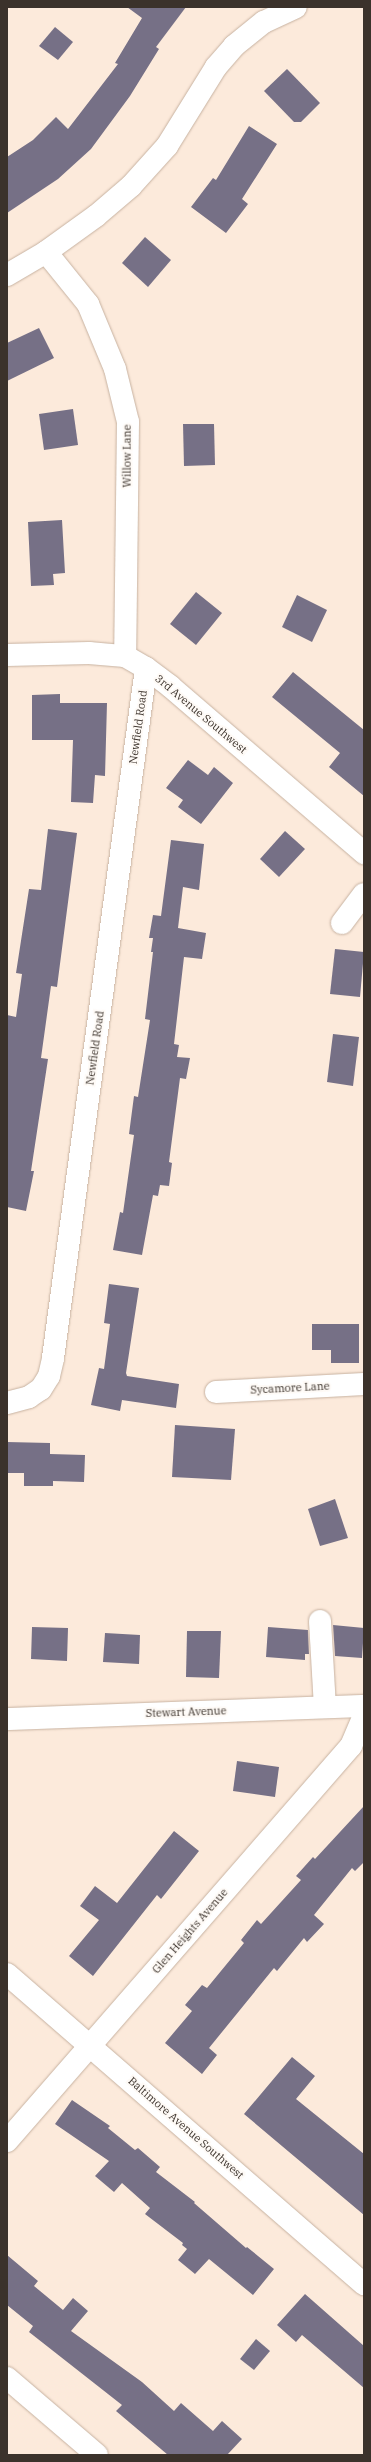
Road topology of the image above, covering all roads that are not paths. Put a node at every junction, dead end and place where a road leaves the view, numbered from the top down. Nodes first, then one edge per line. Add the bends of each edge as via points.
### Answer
1 (296, 7) edge
2 (46, 252) junction
3 (7, 275) edge
4 (7, 655) edge
5 (125, 656) junction
6 (146, 668) junction
7 (364, 853) edge
8 (364, 894) edge
9 (342, 923) dead end
10 (364, 1384) edge
11 (216, 1392) dead end
12 (7, 1403) edge
13 (320, 1621) dead end
14 (364, 1706) edge
15 (325, 1707) junction
16 (364, 1715) edge
17 (7, 1719) edge
18 (7, 1974) edge
19 (90, 2045) junction
20 (7, 2141) edge
21 (364, 2284) edge
22 (7, 2378) edge
23 (98, 2455) edge

1 - 2 street via 264,22 234,46 216,68 162,152 108,206
2 - 3 street
2 - 5 street, Willow Lane via 88,304 115,369 128,422
4 - 5 street, 3rd Avenue Southwest via 89,653
5 - 6 street, 3rd Avenue Southwest
6 - 7 street, 3rd Avenue Southwest
6 - 12 street, Newfield Road via 53,1358 49,1376 41,1389 28,1397
8 - 9 street
10 - 11 street, Sycamore Lane
13 - 15 street
14 - 15 street, Stewart Avenue
15 - 17 street, Stewart Avenue
16 - 19 street, Glen Heights Avenue via 351,1746
18 - 19 street, Baltimore Avenue Southwest
19 - 20 street, Glen Heights Avenue
19 - 21 street, Baltimore Avenue Southwest
22 - 23 street

